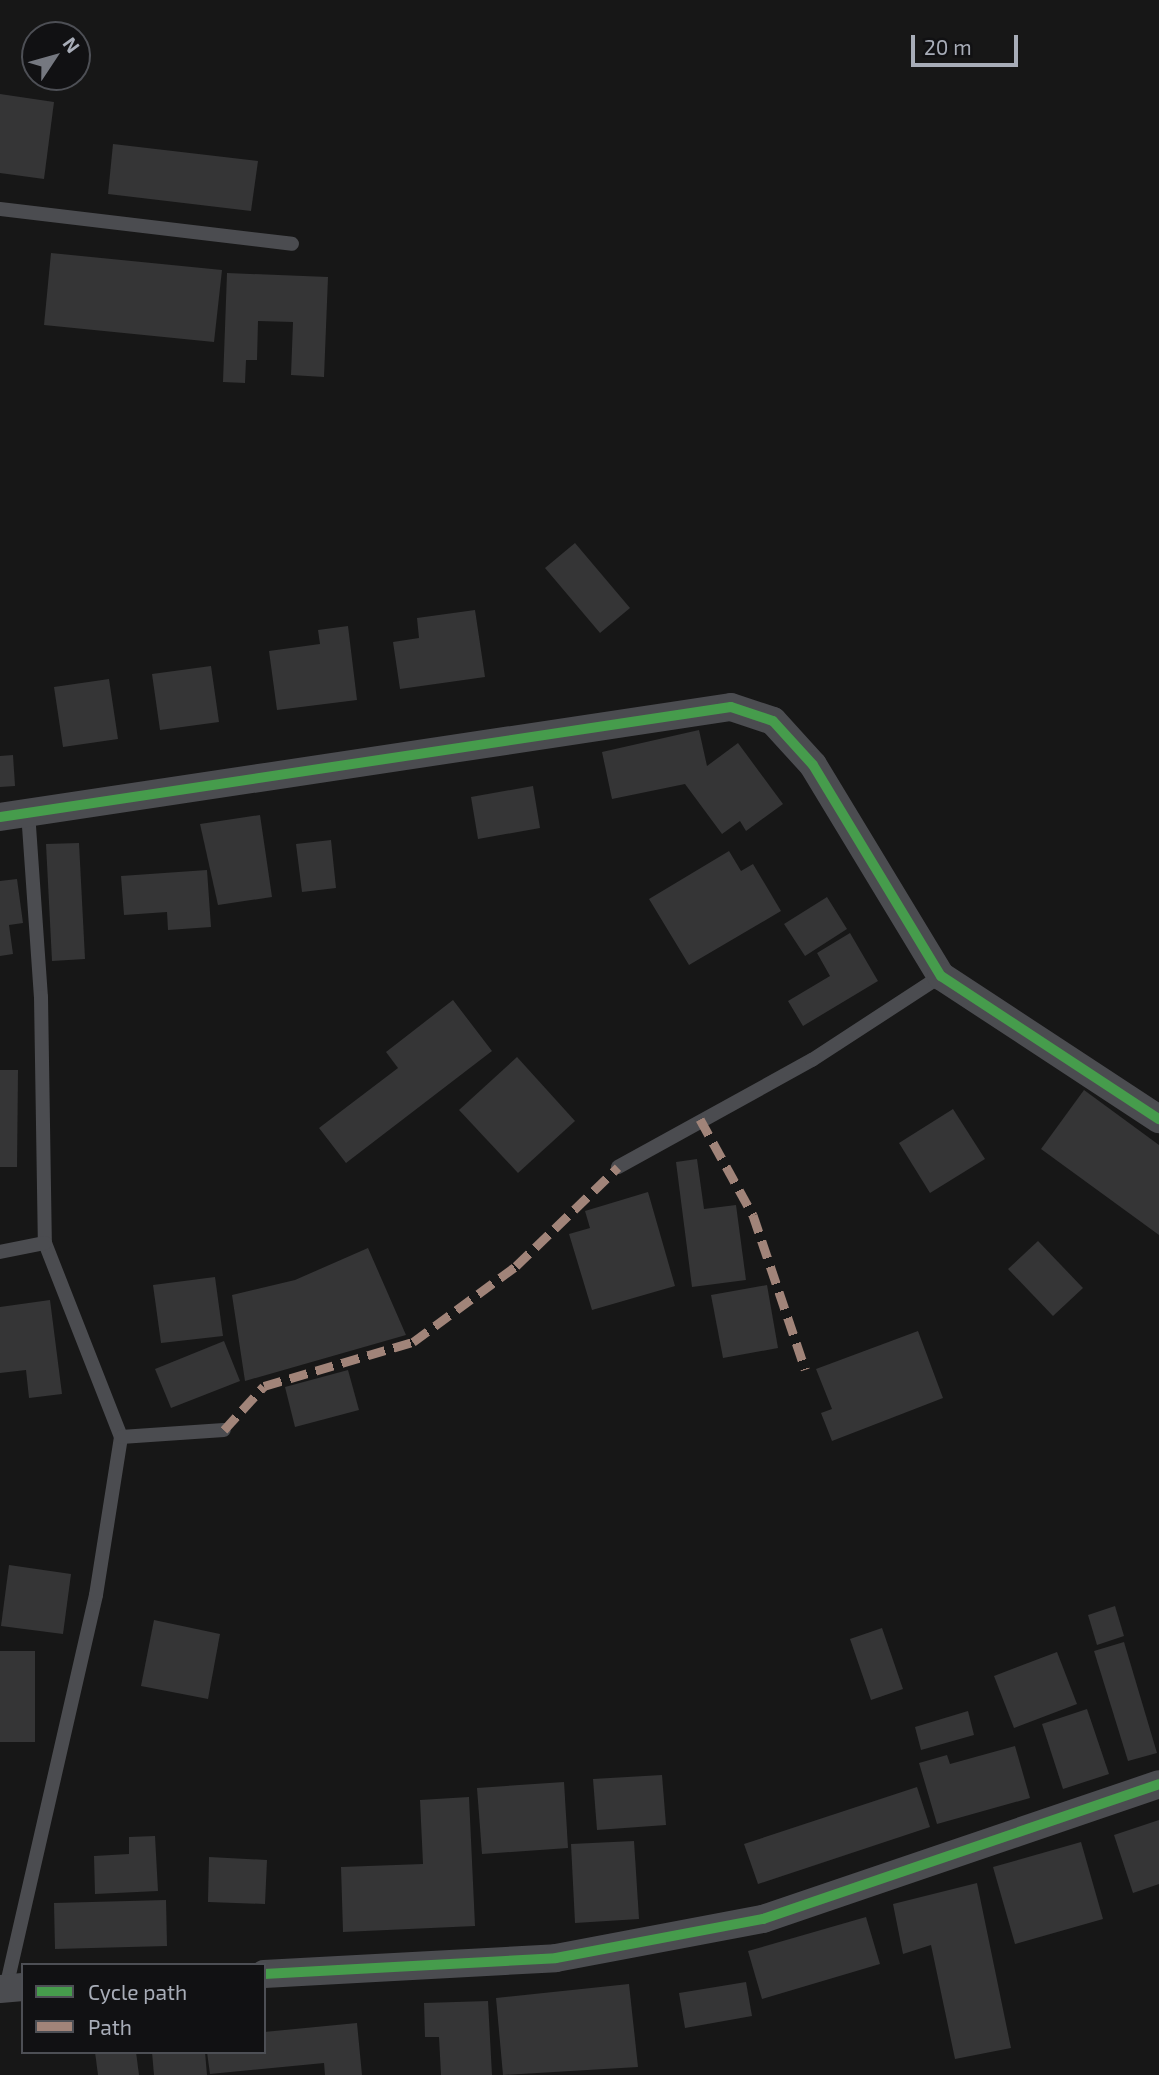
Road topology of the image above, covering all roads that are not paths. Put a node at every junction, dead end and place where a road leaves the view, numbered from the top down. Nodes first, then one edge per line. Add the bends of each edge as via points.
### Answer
1 (0, 209) edge
2 (292, 244) dead end
3 (28, 812) junction
4 (0, 817) edge
5 (941, 976) junction
6 (1159, 1119) edge
7 (618, 1167) dead end
8 (45, 1243) junction
9 (0, 1252) edge
10 (224, 1430) dead end
11 (121, 1437) junction
12 (1159, 1784) edge
13 (266, 1974) edge
14 (10, 1988) edge

1 - 2 lane
3 - 4 street
3 - 5 street via 731,707 773,721 813,765
3 - 8 lane via 41,997
5 - 6 street
5 - 7 lane via 812,1060
8 - 9 lane
8 - 11 lane
10 - 11 lane
11 - 14 lane via 96,1595
12 - 13 street via 763,1919 556,1958

